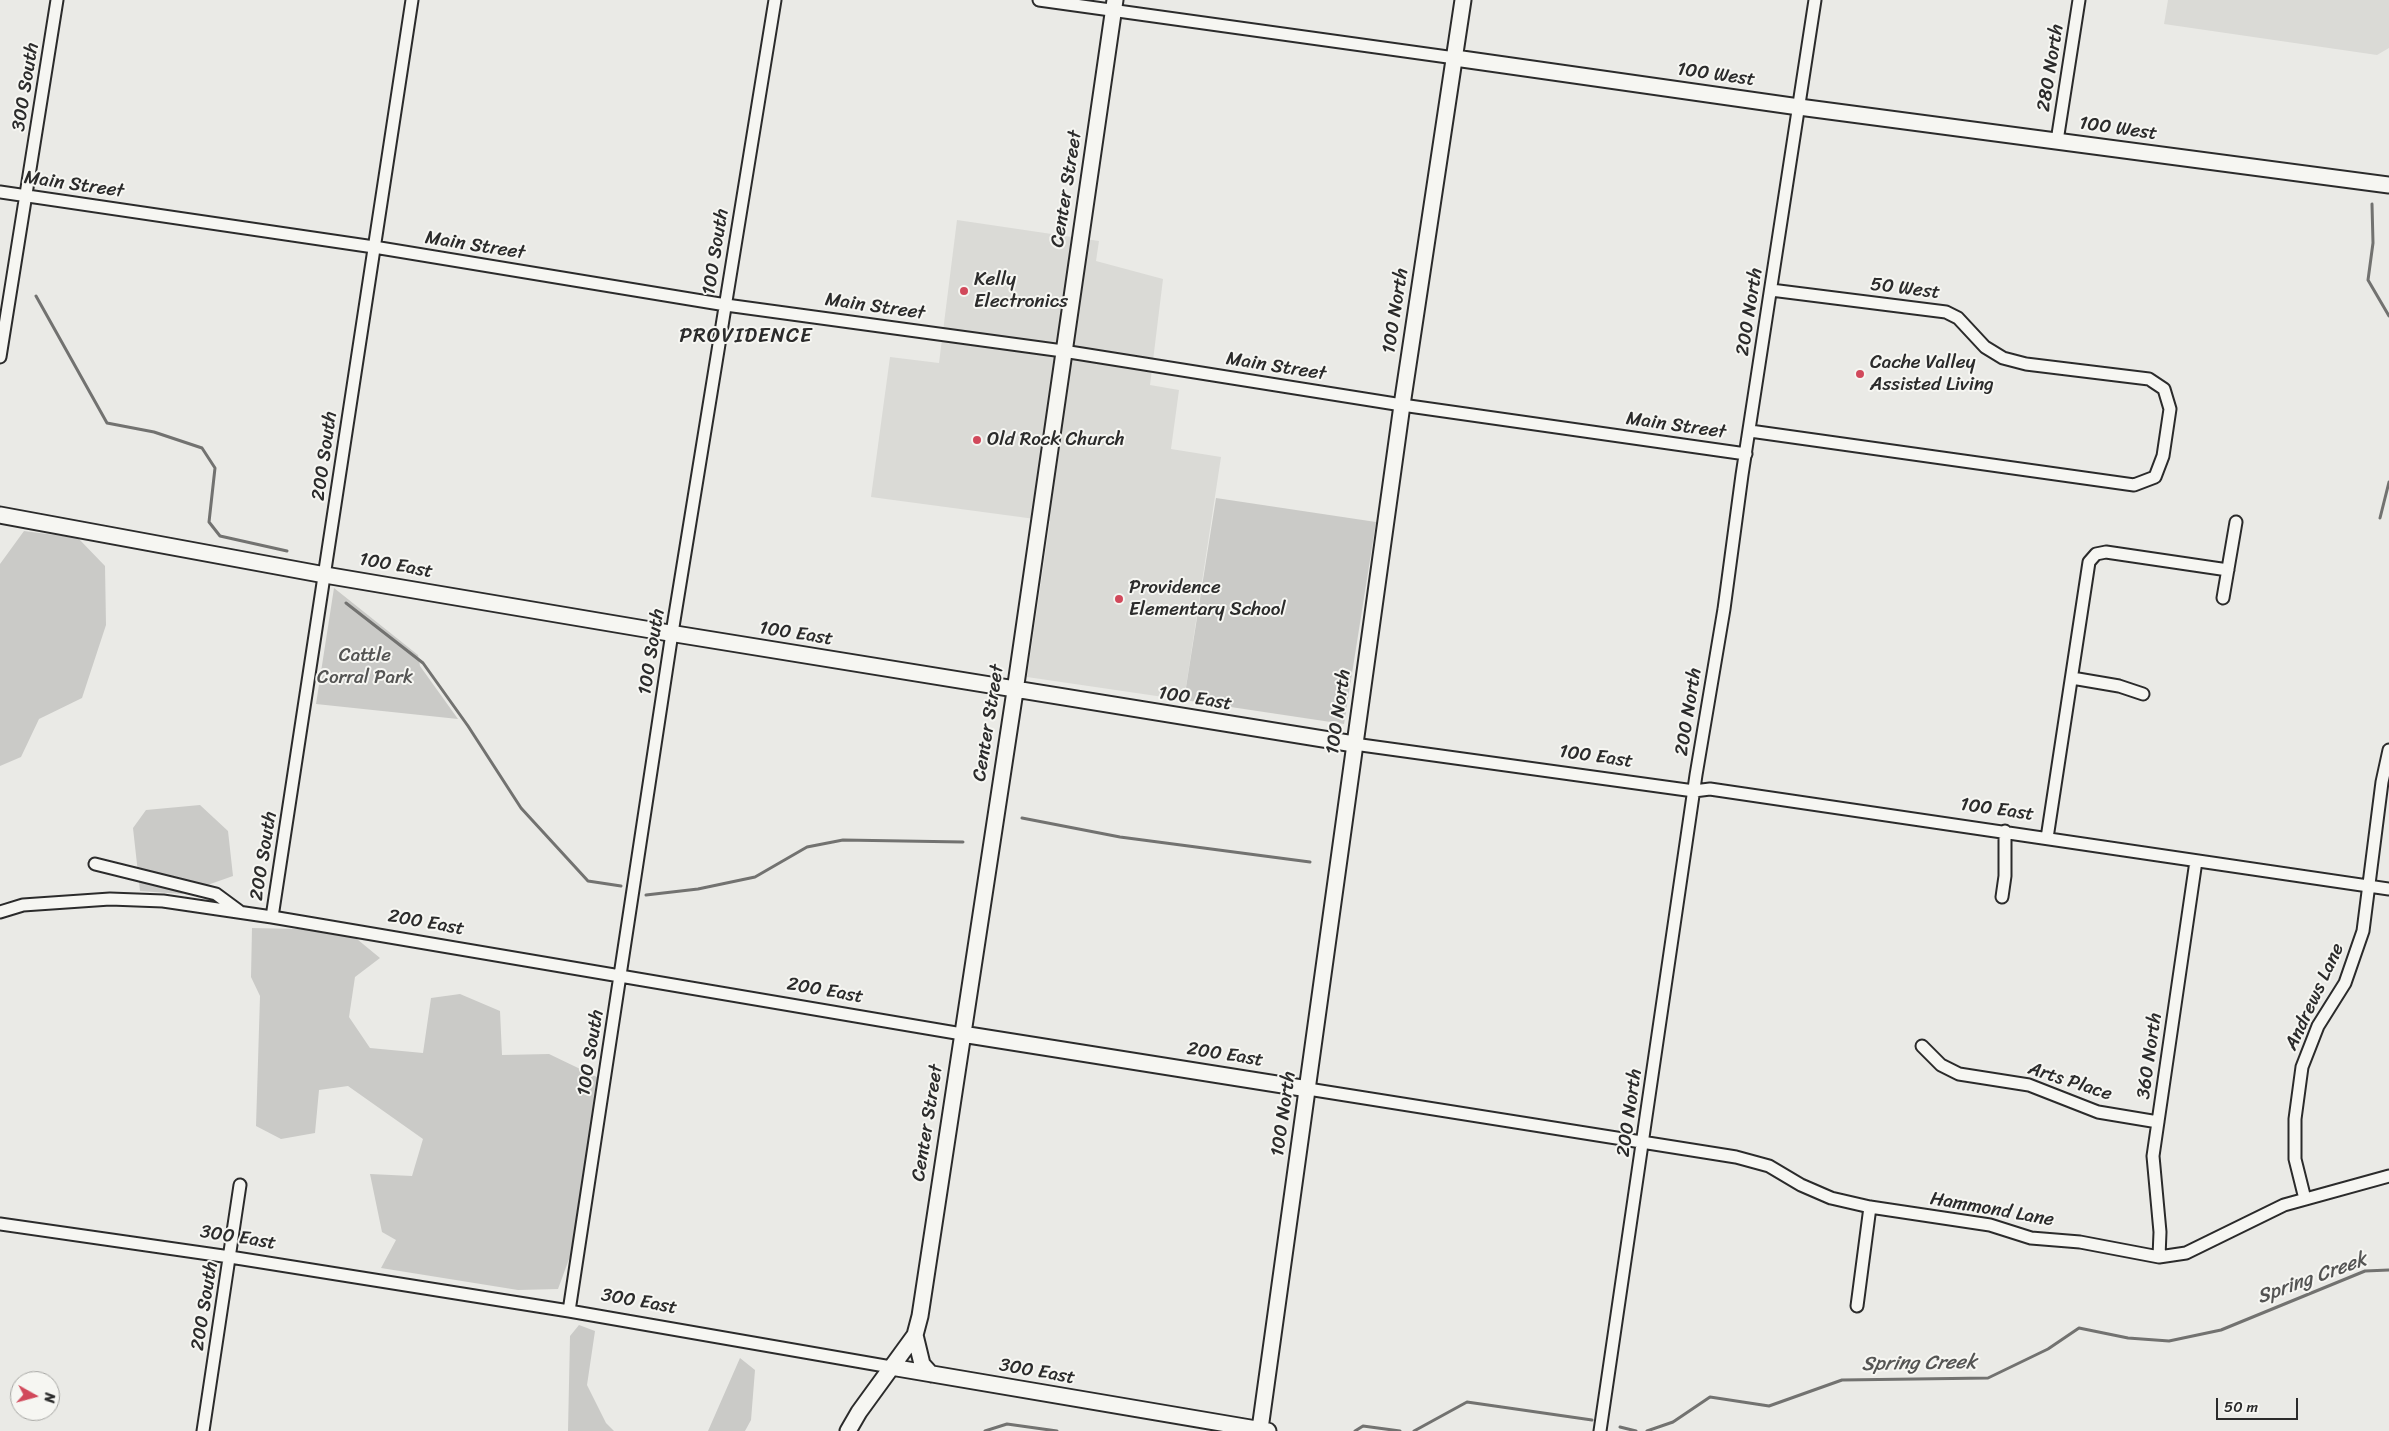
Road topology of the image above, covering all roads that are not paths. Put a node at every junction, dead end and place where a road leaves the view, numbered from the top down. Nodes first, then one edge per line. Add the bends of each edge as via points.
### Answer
1 (57, 0) edge
2 (412, 0) edge
3 (775, 0) edge
4 (1039, 0) edge
5 (1464, 0) edge
6 (1815, 0) edge
7 (2079, 0) edge
8 (1114, 5) edge
9 (1455, 58) junction
10 (1799, 107) junction
11 (2057, 141) junction
12 (2389, 185) edge
13 (0, 192) edge
14 (27, 195) junction
15 (374, 247) junction
16 (1771, 290) junction
17 (726, 305) junction
18 (1063, 351) junction
19 (0, 358) edge
20 (1402, 405) junction
21 (1750, 432) junction
22 (1746, 454) junction
23 (2155, 477) joint
24 (0, 515) edge
25 (2236, 522) dead end
26 (2228, 570) junction
27 (326, 574) junction
28 (2223, 598) dead end
29 (672, 634) junction
30 (2072, 678) junction
31 (1015, 690) junction
32 (2142, 694) dead end
33 (1354, 744) junction
34 (2389, 750) edge
35 (1694, 791) junction
36 (2005, 831) junction
37 (2047, 838) junction
38 (2196, 861) junction
39 (95, 864) dead end
40 (2371, 886) junction
41 (2389, 889) edge
42 (2002, 897) dead end
43 (0, 912) edge
44 (241, 912) junction
45 (272, 917) junction
46 (621, 977) junction
47 (962, 1034) junction
48 (1922, 1046) dead end
49 (1308, 1089) junction
50 (2158, 1122) junction
51 (1643, 1144) junction
52 (2389, 1176) edge
53 (240, 1185) dead end
54 (2305, 1199) junction
55 (1870, 1207) junction
56 (0, 1224) edge
57 (230, 1257) junction
58 (2159, 1257) junction
59 (1857, 1306) dead end
60 (569, 1310) junction
61 (915, 1335) junction
62 (891, 1367) junction
63 (931, 1374) junction
64 (1263, 1430) edge
65 (203, 1431) edge
66 (848, 1431) edge
67 (1600, 1431) edge

1 - 14 street, 300 South
2 - 15 street, 200 South
3 - 17 street, 100 South
4 - 8 street, 100 West
5 - 9 street, 100 North
6 - 10 street, 200 North
7 - 11 street, 280 North
8 - 9 street, 100 West
8 - 18 street, Center Street
9 - 10 street, 100 West
9 - 20 street, 100 North
10 - 11 street, 100 West
10 - 16 street, 200 North
11 - 12 street, 100 West
13 - 14 street, Main Street
14 - 15 street, Main Street
14 - 19 street, 300 South
15 - 17 street, Main Street
15 - 27 street, 200 South
16 - 21 street, 200 North
16 - 23 street, 50 West via 1946,312 1958,318 1985,347 2003,358 2026,364 2149,379 2164,389 2170,409 2163,456
17 - 18 street, Main Street
17 - 29 street, 100 South
18 - 20 street, Main Street
18 - 31 street, Center Street
20 - 22 street, Main Street
20 - 33 street, 100 North
21 - 22 street, 200 North
21 - 23 street, Main Street via 2134,485
22 - 35 street, 200 North
24 - 27 street, 100 East
25 - 26 street
26 - 28 street
26 - 30 street via 2106,552 2096,554 2089,562
27 - 29 street, 100 East
27 - 45 street, 200 South
29 - 31 street, 100 East
29 - 46 street, 100 South
30 - 32 street via 2119,686
30 - 37 street
31 - 33 street, 100 East
31 - 47 street, Center Street
33 - 35 street, 100 East
33 - 49 street, 100 North
34 - 40 street, Andrews Lane via 2382,782
35 - 36 street, 100 East via 1710,789
35 - 51 street, 200 North
36 - 37 street, 100 East
36 - 42 street
37 - 38 street, 100 East
38 - 40 street, 100 East
38 - 50 street, 360 North
39 - 44 street via 216,894
40 - 41 street, 100 East
40 - 54 street, Andrews Lane via 2363,931 2345,983 2318,1026 2302,1066 2295,1119 2295,1159
43 - 44 street, 200 East via 23,905 110,899 163,901
44 - 45 street, 200 East
45 - 46 street, 200 East
46 - 47 street, 200 East
46 - 60 street, 100 South
47 - 49 street, 200 East
47 - 61 street, Center Street
48 - 50 street, Arts Place via 1941,1065 1959,1074 2028,1085 2098,1112
49 - 51 street, 200 East
49 - 64 street, 100 North
50 - 58 street, 360 North via 2153,1156
51 - 55 street, Hammond Lane via 1736,1157 1769,1166 1831,1198
51 - 67 street, 200 North
52 - 54 street, Hammond Lane
53 - 57 street, 200 South
54 - 58 street, Hammond Lane via 2250,1220 2186,1253
55 - 58 street, Hammond Lane via 1990,1225 2031,1238 2080,1242
55 - 59 street
56 - 57 street, 300 East
57 - 60 street, 300 East
57 - 65 street, 200 South
60 - 62 street, 300 East
61 - 62 street, Center Street
61 - 63 street via 922,1364
62 - 63 street, 300 East
62 - 66 street, Center Street
63 - 64 street, 300 East

